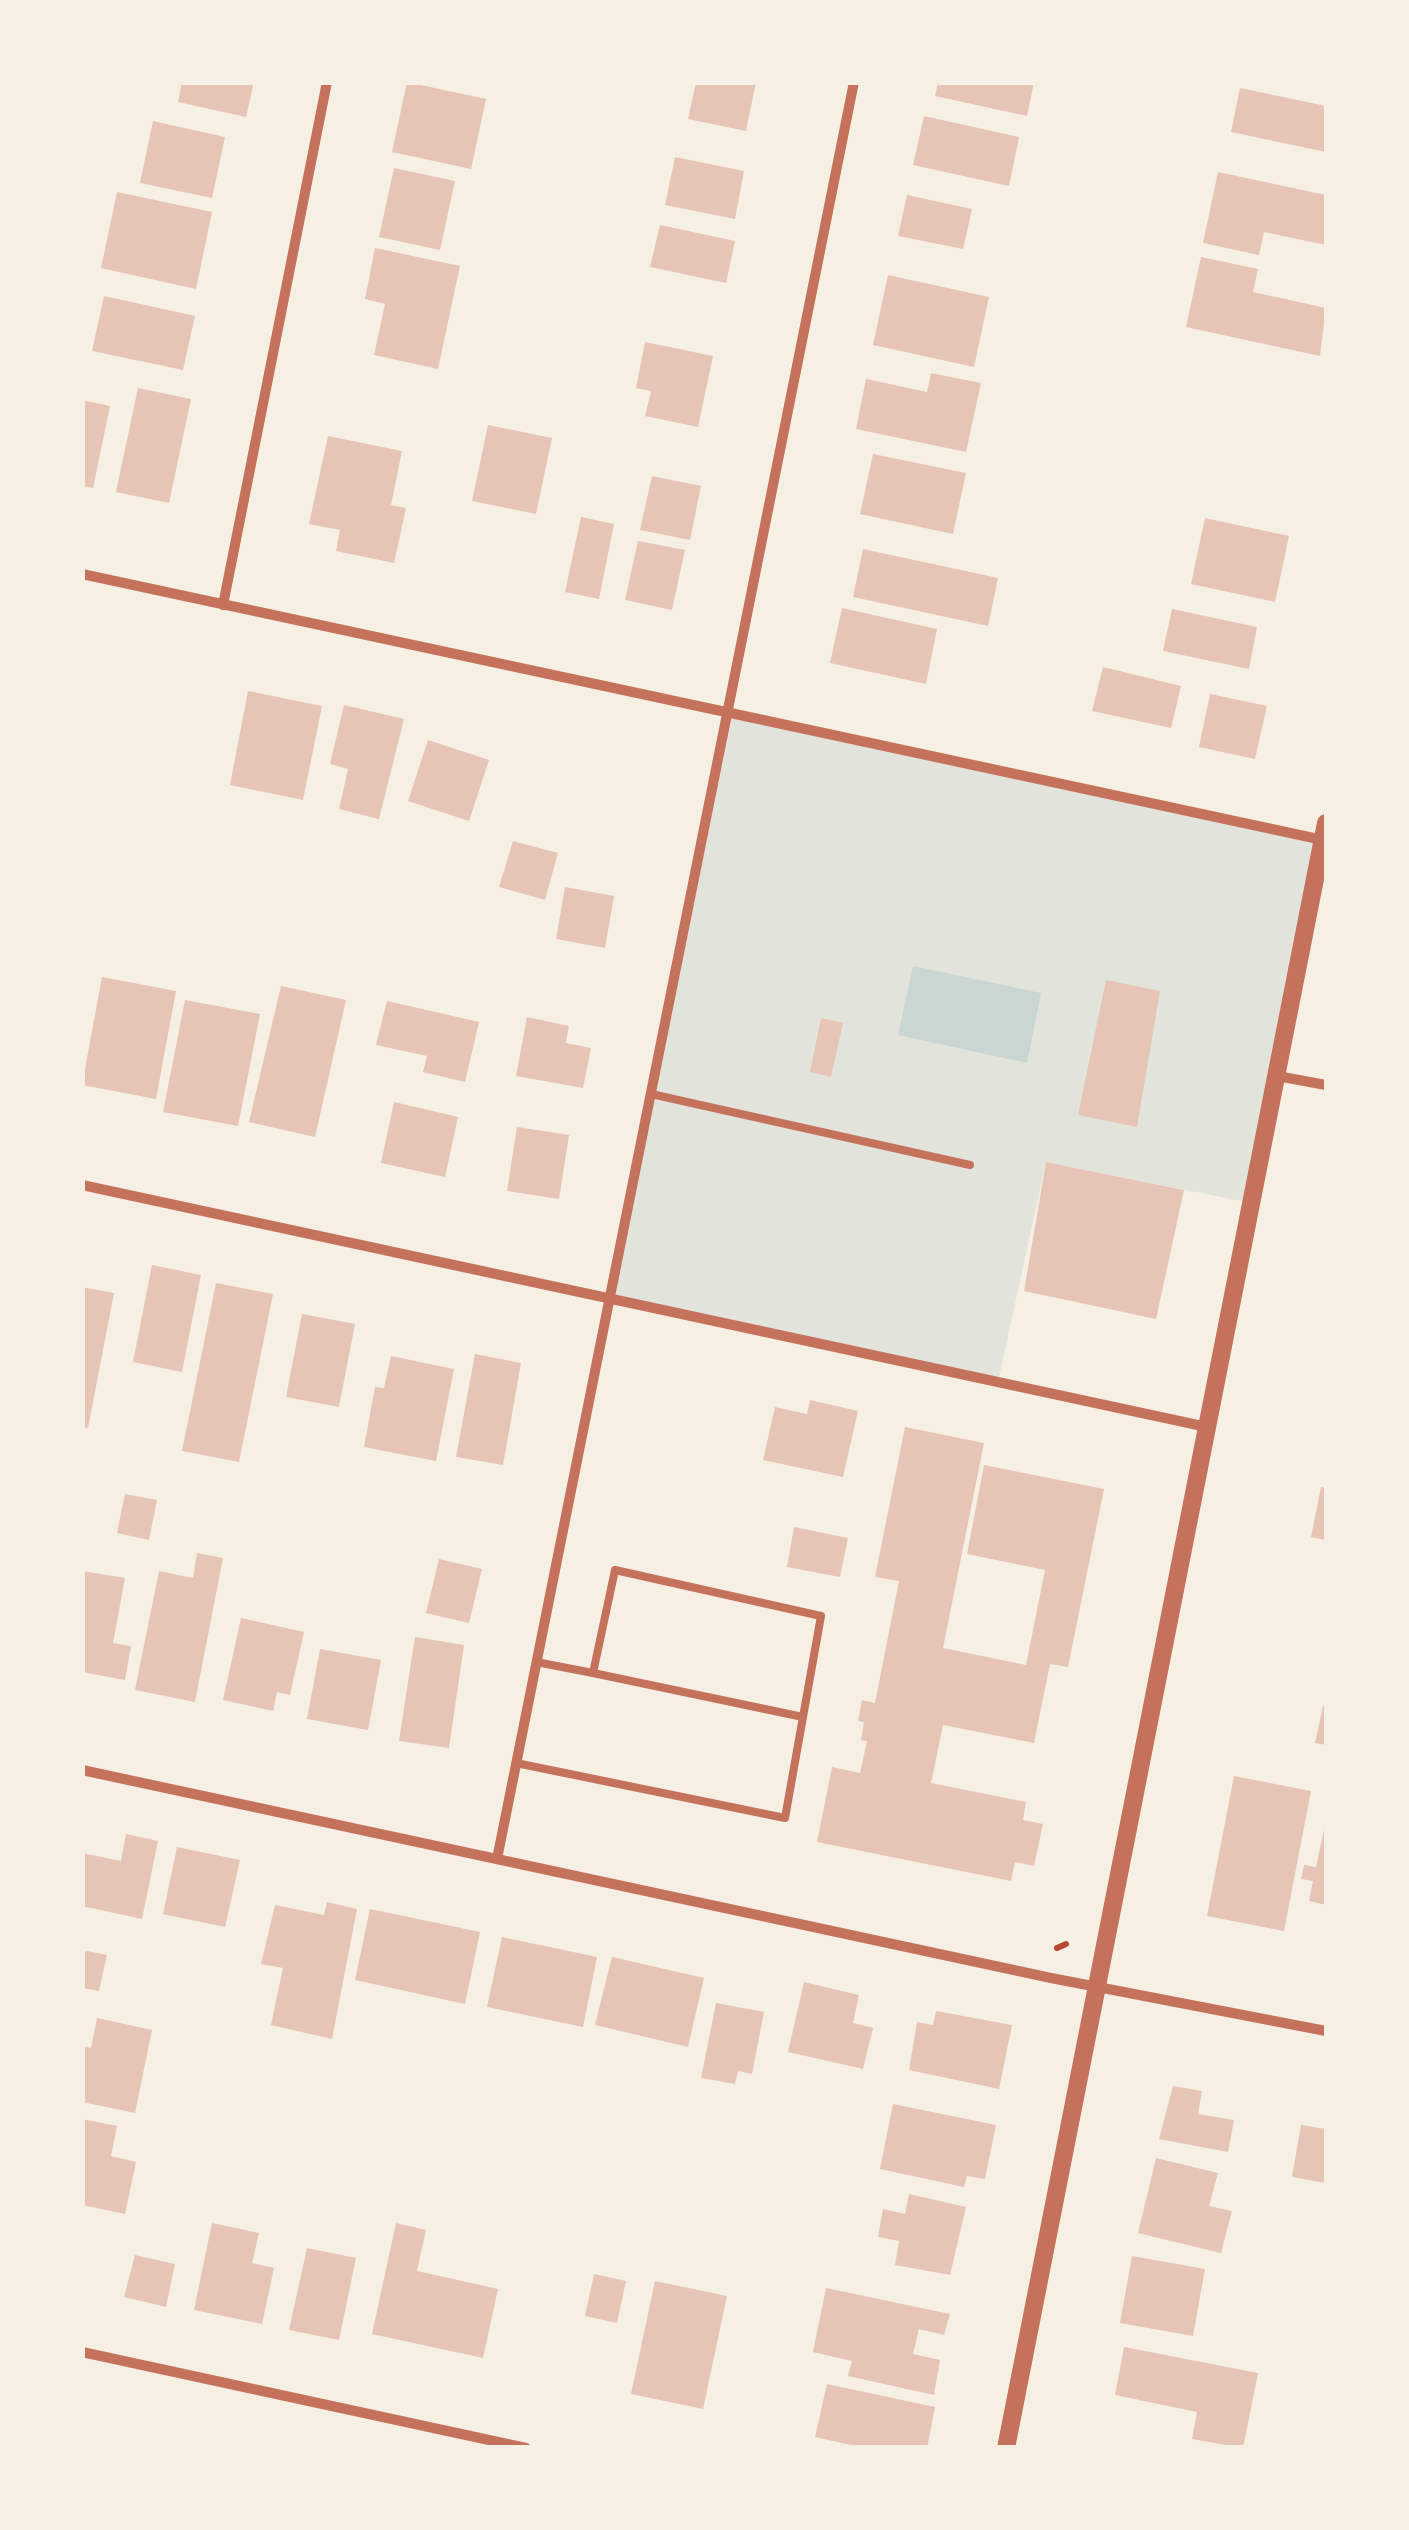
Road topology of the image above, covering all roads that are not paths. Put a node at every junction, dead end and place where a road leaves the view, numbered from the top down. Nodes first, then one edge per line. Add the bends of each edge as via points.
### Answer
1 (327, 82) edge
2 (854, 82) edge
3 (82, 574) edge
4 (223, 604) junction
5 (726, 712) junction
6 (1325, 832) edge
7 (1277, 1076) junction
8 (1326, 1086) edge
9 (650, 1094) junction
10 (970, 1165) dead end
11 (82, 1186) edge
12 (610, 1300) junction
13 (1207, 1427) junction
14 (536, 1662) junction
15 (593, 1673) junction
16 (803, 1717) junction
17 (516, 1763) junction
18 (82, 1770) edge
19 (497, 1860) junction
20 (1100, 1987) junction
21 (1326, 2031) edge
22 (82, 2352) edge
23 (526, 2448) edge
24 (1006, 2448) edge

1 - 4 street
2 - 5 street
3 - 4 street
4 - 5 street
5 - 6 street
5 - 9 street
6 - 7 street
7 - 8 street
7 - 13 street
9 - 10 lane
9 - 12 street
11 - 12 street
12 - 13 street
12 - 14 street
13 - 20 street
14 - 15 lane
14 - 17 street
15 - 16 lane
15 - 16 lane via 615,1570 650,1576 822,1616
16 - 17 lane via 784,1818
17 - 19 street
18 - 19 street
19 - 20 street
20 - 21 street
20 - 24 street
22 - 23 street

